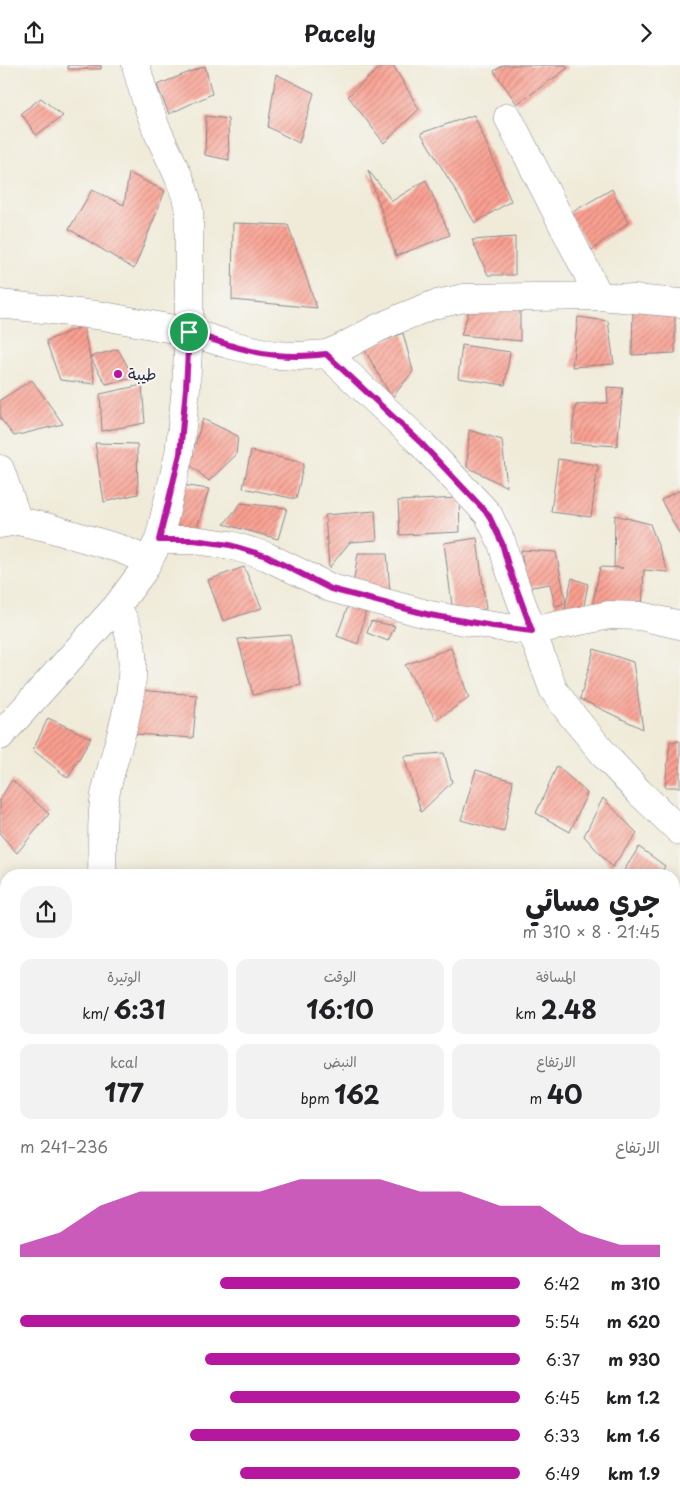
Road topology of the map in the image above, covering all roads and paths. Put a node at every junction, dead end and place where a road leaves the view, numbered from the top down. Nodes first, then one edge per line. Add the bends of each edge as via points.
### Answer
1 (136, 65) edge
2 (508, 117) dead end
3 (599, 296) junction
4 (680, 303) edge
5 (0, 304) edge
6 (189, 332) junction
7 (326, 354) junction
8 (0, 469) edge
9 (9, 523) edge
10 (154, 551) junction
11 (117, 606) junction
12 (680, 625) edge
13 (532, 631) junction
14 (0, 736) edge
15 (680, 831) edge
16 (102, 869) edge

1 - 6 street via 156,128 187,202 190,222
2 - 3 street
3 - 4 street
3 - 7 street via 464,298 433,305
5 - 6 street via 104,316
6 - 7 street via 274,355
6 - 10 street via 180,454
7 - 13 street via 420,442 488,514 502,543
8 - 9 street
9 - 10 street via 46,527 121,549
10 - 11 street
10 - 13 street via 194,540 230,545 266,556 331,589 430,615
11 - 14 street
11 - 16 street via 129,633 133,681 105,795
12 - 13 street via 640,616 609,615
13 - 15 street via 553,689 570,714 639,792

